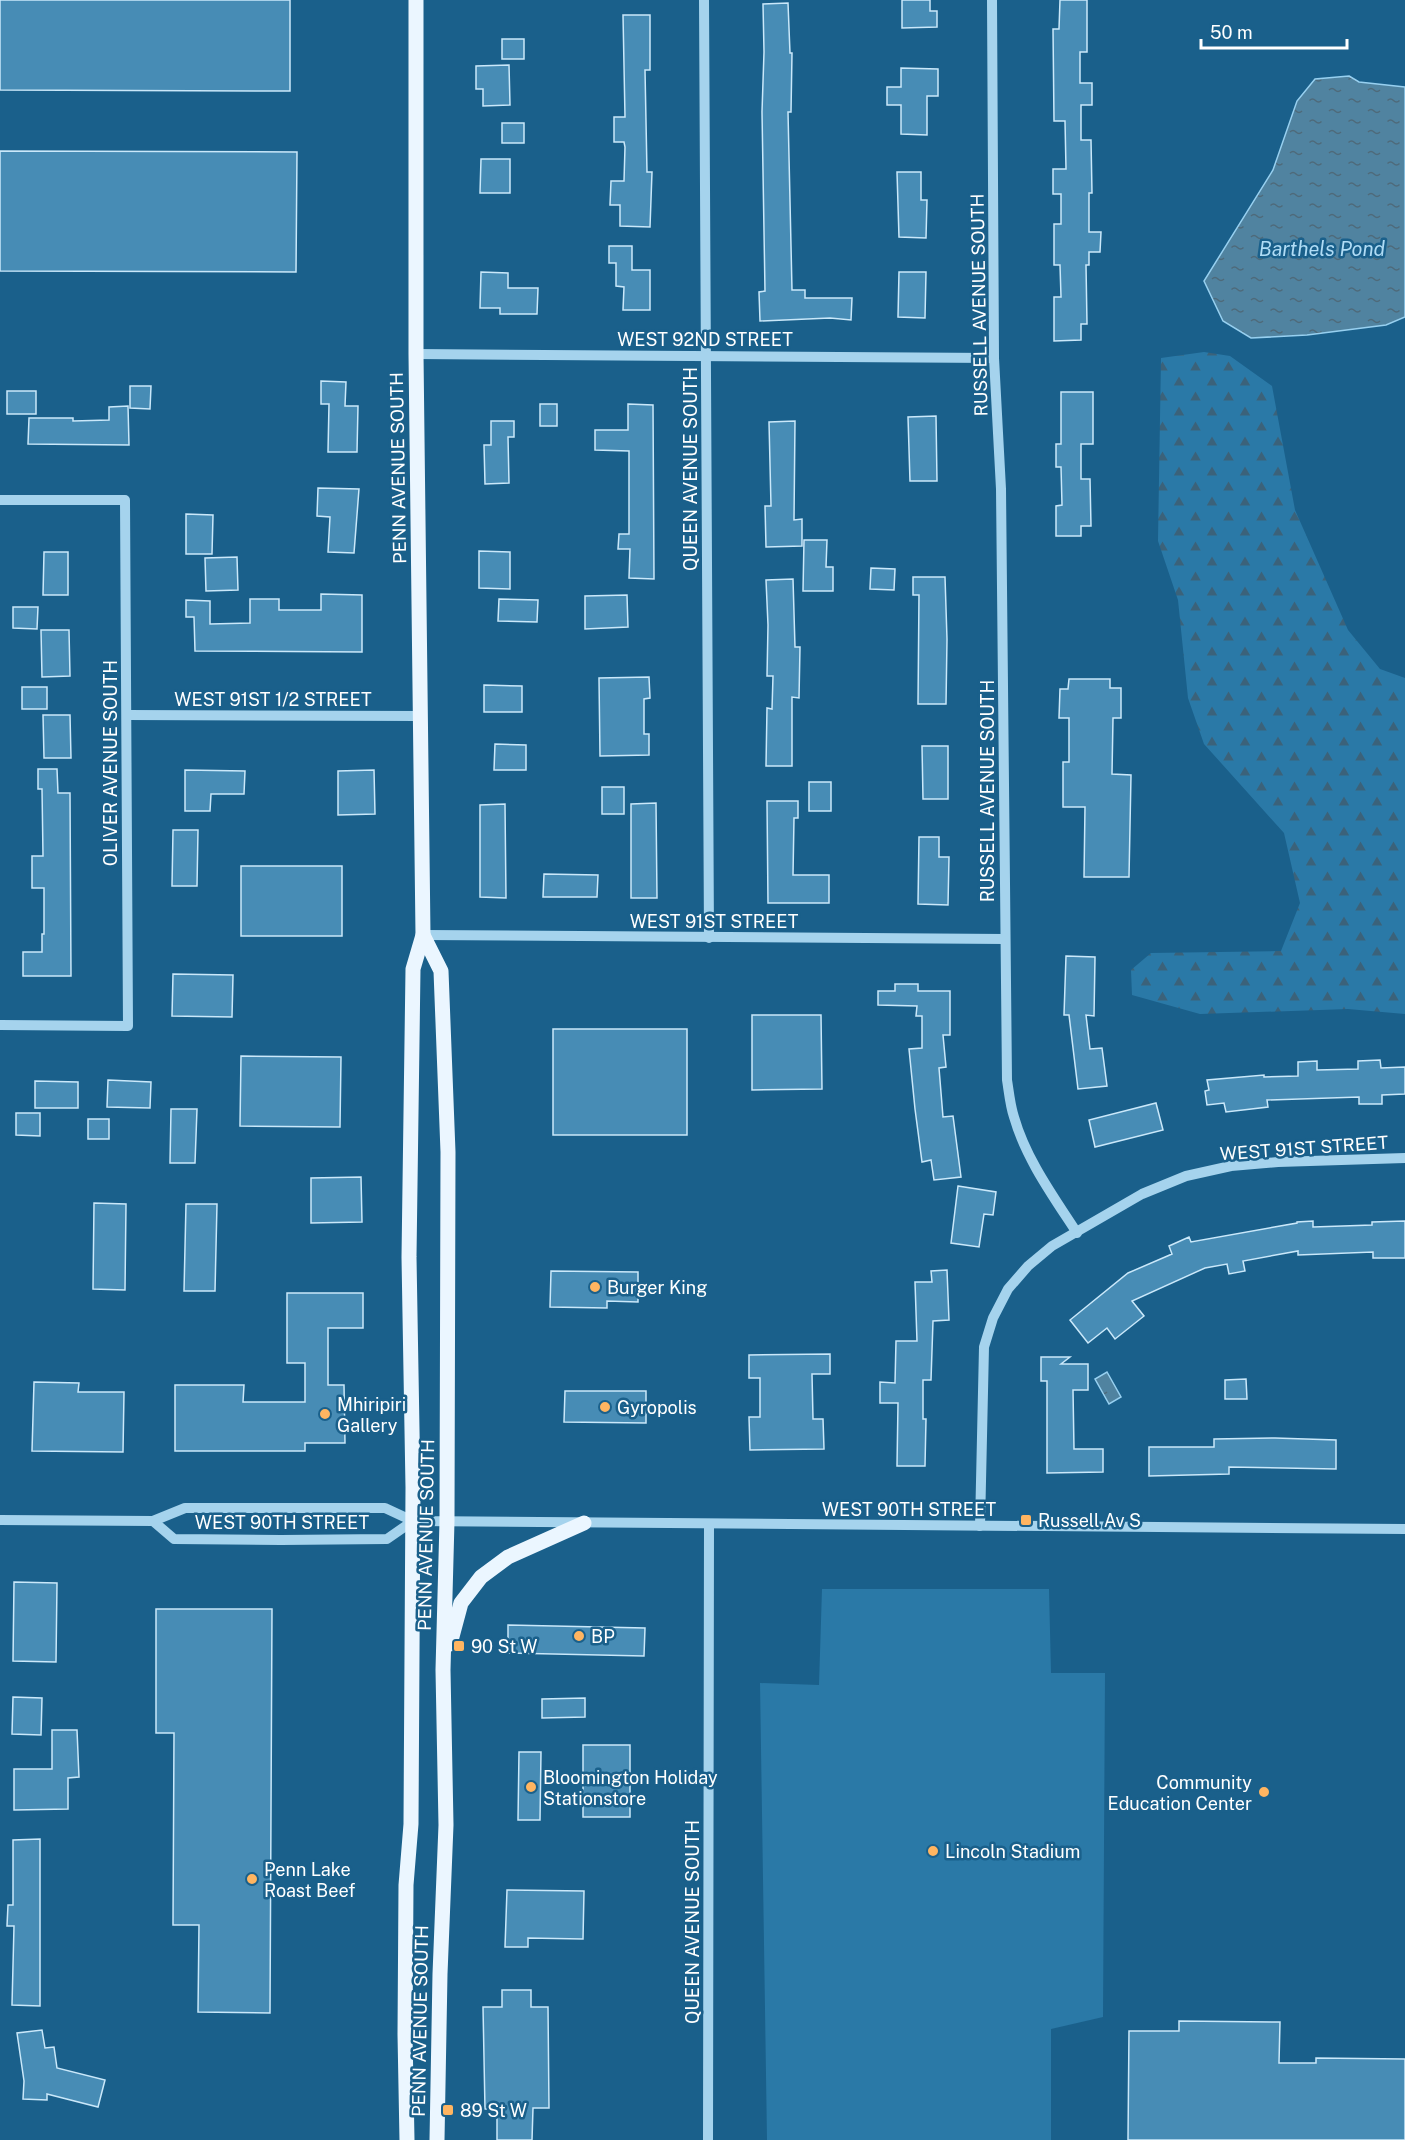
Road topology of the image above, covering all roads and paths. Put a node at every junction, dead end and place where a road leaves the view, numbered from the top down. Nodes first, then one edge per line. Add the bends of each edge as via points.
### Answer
1 (416, 0) edge
2 (704, 0) edge
3 (992, 0) edge
4 (416, 354) junction
5 (706, 356) junction
6 (994, 358) junction
7 (0, 500) edge
8 (127, 715) junction
9 (420, 716) junction
10 (423, 935) junction
11 (709, 938) junction
12 (1005, 939) junction
13 (0, 1024) edge
14 (1405, 1158) edge
15 (1077, 1233) junction
16 (0, 1520) edge
17 (153, 1521) junction
18 (413, 1521) junction
19 (447, 1521) junction
20 (584, 1523) junction
21 (709, 1524) junction
22 (980, 1526) junction
23 (1405, 1529) edge
24 (443, 1670) junction
25 (407, 2140) edge
26 (437, 2140) edge
27 (708, 2140) edge

1 - 4 main road, PENN AVENUE SOUTH
2 - 5 street, QUEEN AVENUE SOUTH
3 - 6 street, RUSSELL AVENUE SOUTH
4 - 5 street, WEST 92ND STREET
4 - 9 main road, PENN AVENUE SOUTH
5 - 6 street, WEST 92ND STREET
5 - 11 street, QUEEN AVENUE SOUTH
6 - 12 street, RUSSELL AVENUE SOUTH via 1001,489
7 - 8 street, OLIVER AVENUE SOUTH via 125,500
8 - 9 street, WEST 91ST 1/2 STREET
8 - 13 street, OLIVER AVENUE SOUTH via 128,1026
9 - 10 main road, PENN AVENUE SOUTH
10 - 11 street, WEST 91ST STREET
10 - 18 main road, PENN AVENUE SOUTH via 413,969 408,1257
10 - 19 main road, PENN AVENUE SOUTH via 441,971 448,1173
11 - 12 street, WEST 91ST STREET
12 - 15 street, RUSSELL AVENUE SOUTH via 1006,1080 1014,1117 1045,1183
14 - 15 street, WEST 91ST STREET via 1267,1163 1186,1176 1142,1194
15 - 22 street via 1052,1246 1028,1266 1008,1289 993,1317 984,1347
16 - 17 street, WEST 90TH STREET
17 - 18 street, WEST 90TH STREET via 185,1508 385,1508
17 - 18 street, WEST 90TH STREET via 174,1539 281,1540 387,1539
18 - 19 street, WEST 90TH STREET
18 - 25 main road, PENN AVENUE SOUTH via 411,1824 405,1885
19 - 20 street, WEST 90TH STREET
19 - 24 main road, PENN AVENUE SOUTH
20 - 21 street, WEST 90TH STREET
20 - 24 main road via 508,1557 481,1577 461,1603
21 - 22 street, WEST 90TH STREET
21 - 27 street, QUEEN AVENUE SOUTH
22 - 23 street, WEST 90TH STREET
24 - 26 main road, PENN AVENUE SOUTH via 446,1824

